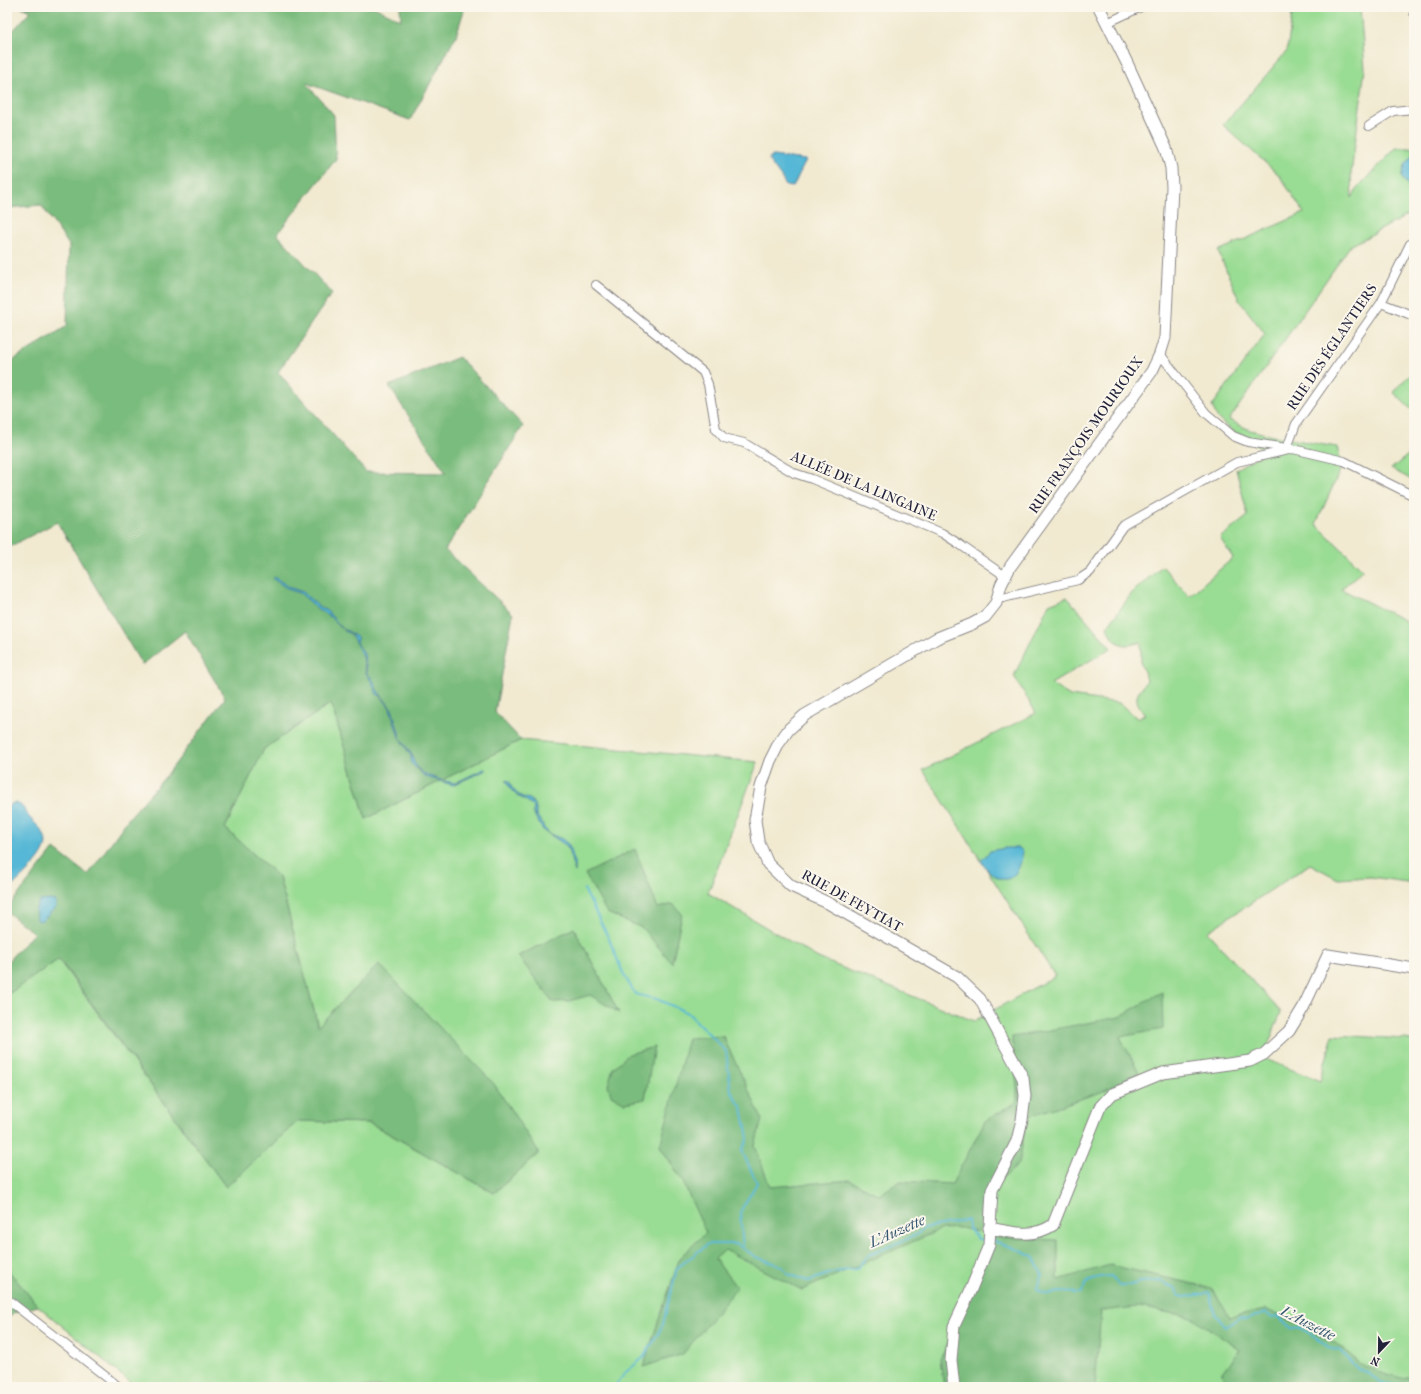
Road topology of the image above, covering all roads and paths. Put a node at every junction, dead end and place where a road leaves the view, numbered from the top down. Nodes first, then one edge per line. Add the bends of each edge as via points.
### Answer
1 (1099, 7) edge
2 (1141, 7) edge
3 (1107, 23) junction
4 (1414, 110) edge
5 (1369, 126) dead end
6 (1414, 245) edge
7 (596, 285) dead end
8 (1382, 303) junction
9 (1414, 316) edge
10 (1160, 354) junction
11 (1290, 448) junction
12 (1414, 496) edge
13 (1005, 576) junction
14 (998, 597) junction
15 (962, 628) joint
16 (1414, 970) edge
17 (989, 1236) junction
18 (7, 1299) edge
19 (119, 1387) edge
20 (954, 1387) edge

1 - 3 street, RUE FRANÇOIS MOURIOUX
2 - 3 street
3 - 10 street, RUE FRANÇOIS MOURIOUX via 1166,148 1171,168 1165,338
4 - 5 street via 1393,111
6 - 8 street, RUE DES ÉGLANTIERS via 1410,244
7 - 13 street, ALLÉE DE LA LINGAINE via 704,372 716,430 724,438 744,443 794,473 942,533
8 - 9 street
8 - 11 street, RUE DES ÉGLANTIERS via 1296,424
10 - 11 street via 1206,413 1233,436 1248,442
10 - 13 street, RUE FRANÇOIS MOURIOUX via 1152,371
11 - 12 street via 1344,461
11 - 14 street via 1237,462 1123,526 1084,577 1003,598
13 - 14 street, RUE FRANÇOIS MOURIOUX
14 - 15 street, RUE FRANÇOIS MOURIOUX via 993,608 984,617
15 - 17 street, RUE DE FEYTIAT via 937,638 795,723 779,743 770,761 761,787 755,820 758,841 768,864 791,886 828,903 957,977 980,999 1023,1078 1025,1096 1017,1142 992,1190
16 - 17 street via 1328,955 1289,1030 1264,1054 1250,1061 1163,1073 1112,1094 1100,1106 1052,1225 1044,1231 1030,1234
17 - 20 street, RUE DE FEYTIAT via 969,1294 954,1326 951,1360
18 - 19 street

